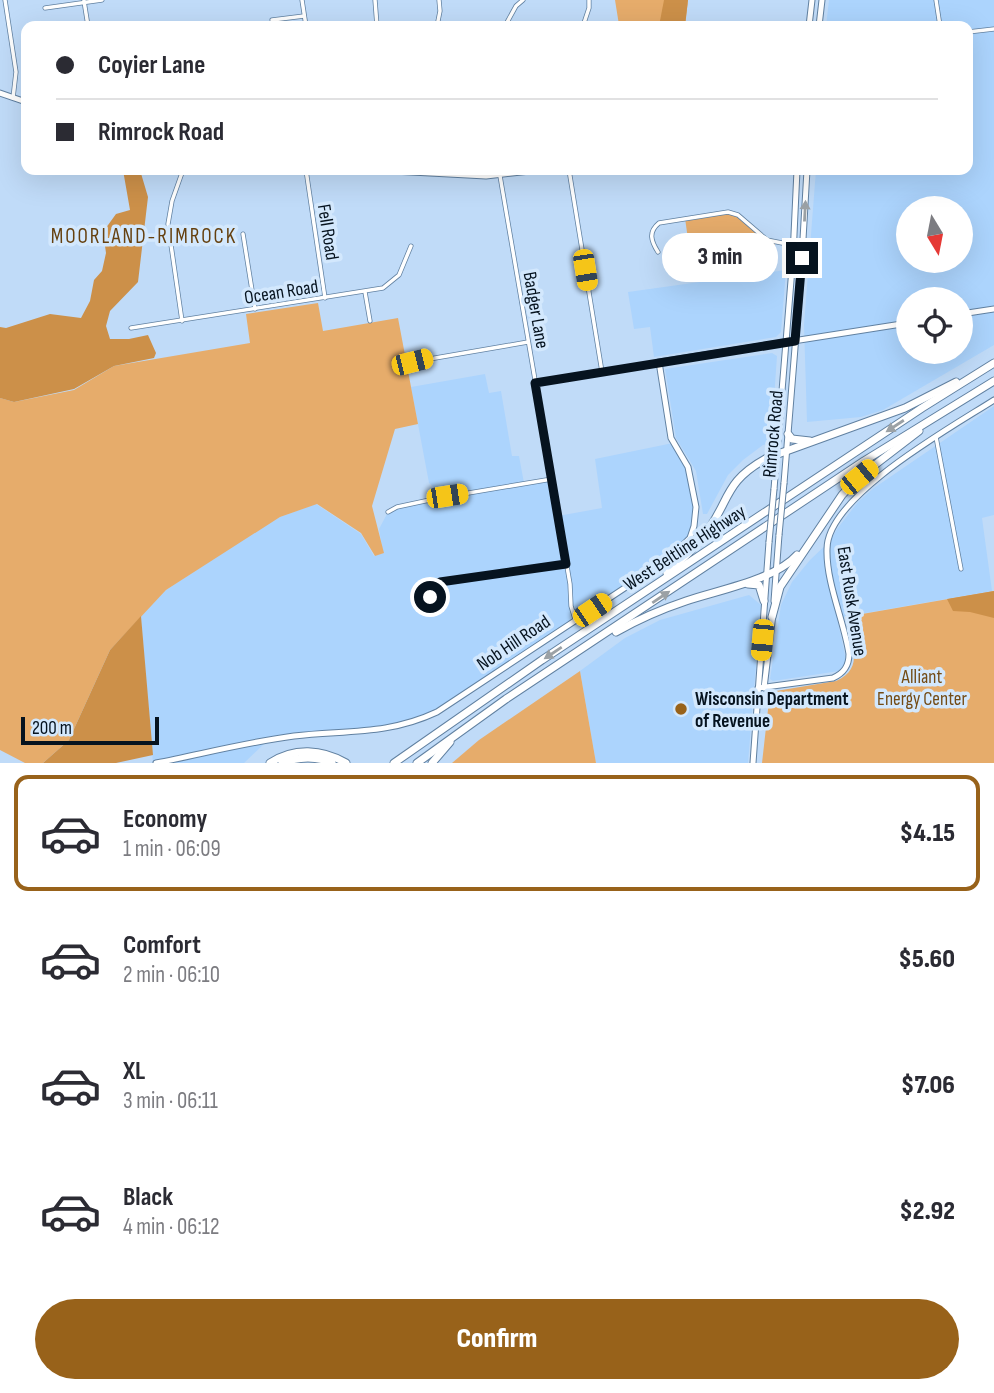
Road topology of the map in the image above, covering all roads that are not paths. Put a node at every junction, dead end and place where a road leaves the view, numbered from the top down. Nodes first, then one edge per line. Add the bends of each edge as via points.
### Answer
1 (5, 0) edge
2 (102, 0) edge
3 (302, 0) edge
4 (374, 0) edge
5 (439, 0) edge
6 (523, 0) edge
7 (589, 0) edge
8 (812, 0) edge
9 (822, 0) edge
10 (936, 0) edge
11 (85, 1) edge
12 (45, 8) dead end
13 (304, 16) junction
14 (272, 19) dead end
15 (87, 21) edge
16 (305, 21) edge
17 (376, 21) edge
18 (438, 21) edge
19 (508, 21) edge
20 (585, 21) edge
21 (810, 21) edge
22 (820, 21) edge
23 (939, 21) edge
24 (994, 29) edge
25 (973, 31) edge
26 (0, 93) edge
27 (13, 97) junction
28 (21, 100) edge
29 (181, 175) edge
30 (307, 175) edge
31 (500, 175) edge
32 (570, 175) edge
33 (797, 175) edge
34 (807, 175) edge
35 (243, 234) dead end
36 (803, 243) junction
37 (794, 244) junction
38 (411, 246) dead end
39 (658, 252) dead end
40 (365, 292) junction
41 (324, 298) junction
42 (255, 309) junction
43 (994, 309) edge
44 (973, 312) edge
45 (182, 321) junction
46 (370, 321) dead end
47 (896, 325) edge
48 (131, 328) dead end
49 (528, 341) junction
50 (795, 341) junction
51 (787, 343) junction
52 (412, 362) dead end
53 (659, 362) junction
54 (994, 363) edge
55 (602, 372) junction
56 (994, 381) edge
57 (535, 383) junction
58 (965, 398) junction
59 (994, 400) edge
60 (788, 434) junction
61 (936, 437) junction
62 (818, 441) junction
63 (786, 452) junction
64 (776, 455) junction
65 (552, 479) junction
66 (388, 512) dead end
67 (809, 543) junction
68 (566, 564) junction
69 (961, 569) dead end
70 (776, 570) junction
71 (767, 574) junction
72 (431, 586) junction
73 (650, 588) junction
74 (723, 589) junction
75 (764, 601) junction
76 (772, 617) junction
77 (575, 620) junction
78 (564, 662) junction
79 (761, 688) junction
80 (457, 733) junction
81 (156, 763) edge
82 (270, 763) edge
83 (282, 763) edge
84 (332, 763) edge
85 (346, 763) edge
86 (394, 763) edge
87 (417, 763) edge
88 (432, 763) edge
89 (753, 763) edge

1 - 27 street via 16,72
2 - 11 street
3 - 13 street
4 - 17 street
5 - 18 street
6 - 19 street
7 - 20 street
8 - 21 street
9 - 22 street
10 - 23 street
11 - 12 street
11 - 15 street
13 - 14 street
13 - 16 street
24 - 25 street
26 - 27 street
27 - 28 street
29 - 45 street via 168,224
30 - 41 street, Fell Road
31 - 49 street, Badger Lane
32 - 55 street
33 - 37 street, Rimrock Road
36 -> 34 street, Rimrock Road
35 - 42 street
36 - 37 street
36 - 50 street, Rimrock Road
37 - 39 street via 767,240 738,215 721,212 659,223 651,236
37 - 51 street, Rimrock Road
38 - 40 street, Ocean Road via 392,282
40 - 41 street, Ocean Road
40 - 46 street
41 - 42 street, Ocean Road
42 - 45 street, Ocean Road
43 - 44 street
45 - 48 street, Ocean Road
47 - 50 street
49 - 52 street
49 - 57 street, Badger Lane
50 - 51 street
50 - 60 street, Rimrock Road
51 - 53 street
51 - 64 street, Rimrock Road
53 - 55 street
53 - 77 street, Nob Hill Road via 671,438 692,480 694,527 670,558
54 - 62 highway via 905,408
54 -> 73 highway, West Beltline Highway
55 - 57 street
56 - 58 highway, West Beltline Highway
57 - 65 street, Badger Lane
58 - 67 highway via 859,477
78 -> 58 highway, West Beltline Highway
59 - 61 street, East Rusk Avenue
60 - 62 highway via 799,441
60 - 63 street, Rimrock Road
61 - 69 street
61 - 79 street, East Rusk Avenue via 872,482 830,534 827,553 848,648 847,667 833,678
62 - 63 highway
63 - 64 highway
63 - 70 street, Rimrock Road, bridge
64 - 71 street, Rimrock Road, bridge
64 - 73 highway via 738,477 703,538
65 - 66 street via 418,502
65 - 68 street, Badger Lane
67 - 70 highway
67 - 76 highway via 780,587
68 - 72 street
68 - 77 street, Badger Lane
70 - 71 highway
70 - 76 street, Rimrock Road
71 - 74 highway
71 - 75 street, Rimrock Road
72 - 72 street via 421,585 420,595 430,597
73 -> 86 highway, West Beltline Highway
74 - 75 highway via 757,584
74 - 78 highway via 659,610
75 - 79 street, Rimrock Road
76 - 79 street, Rimrock Road
77 - 81 street, Nob Hill Road via 443,708 413,722 385,729 293,736
78 - 80 highway, West Beltline Highway
79 - 89 street, Rimrock Road
80 - 87 highway, West Beltline Highway
80 - 88 highway
82 - 85 highway via 306,751 323,752
83 - 84 highway via 296,758

